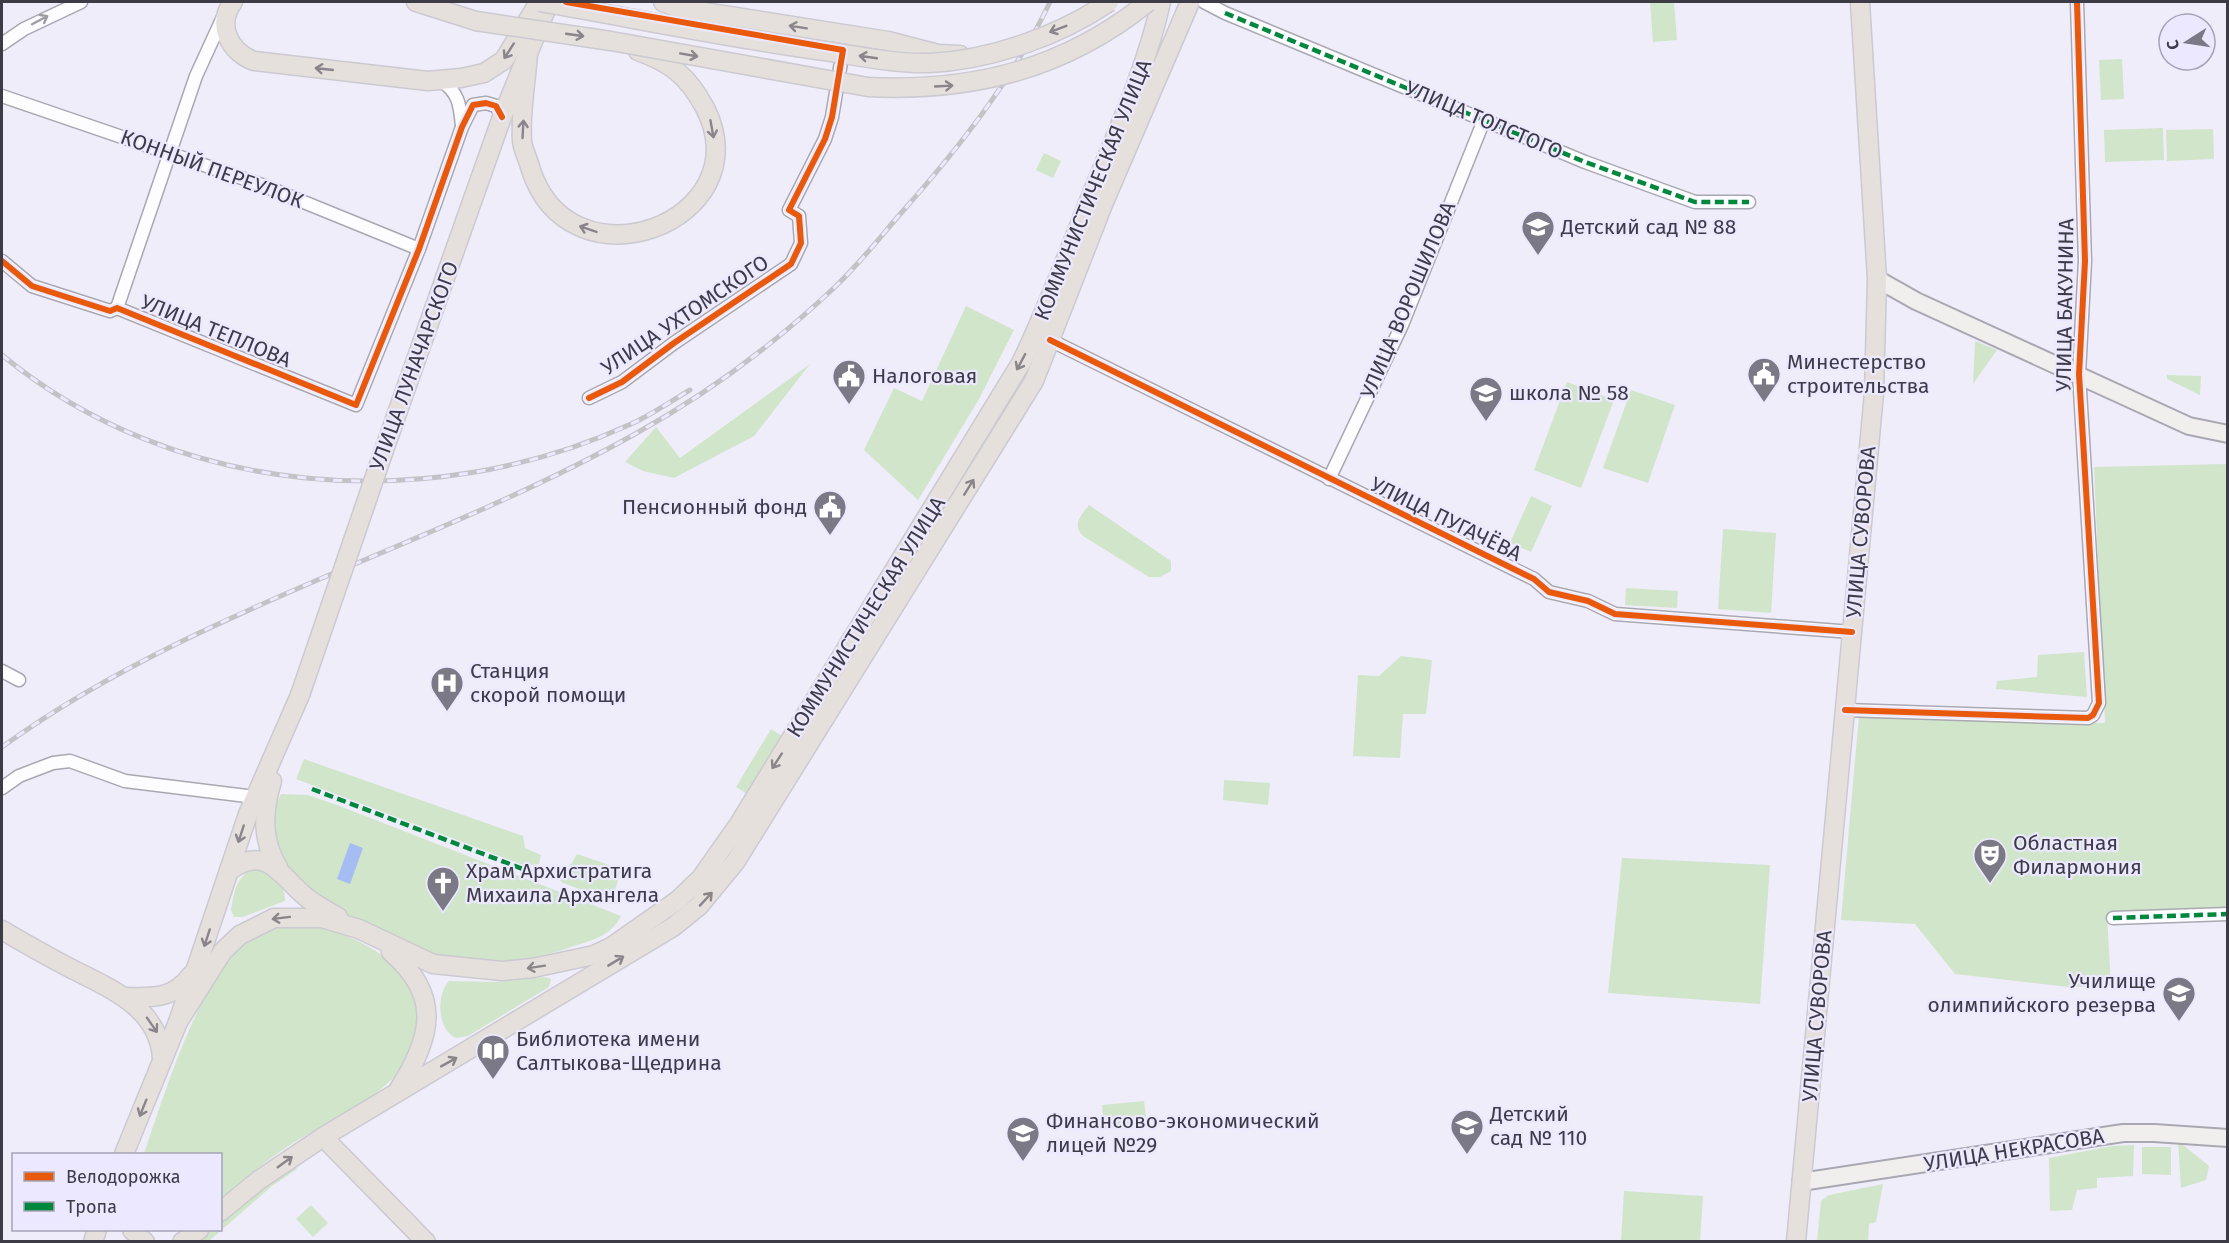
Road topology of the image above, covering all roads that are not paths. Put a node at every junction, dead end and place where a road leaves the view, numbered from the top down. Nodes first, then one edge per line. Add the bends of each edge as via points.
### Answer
1 (81, 2) edge
2 (416, 2) edge
3 (539, 2) edge
4 (549, 2) edge
5 (566, 2) edge
6 (663, 2) edge
7 (1109, 2) edge
8 (1148, 2) edge
9 (1161, 2) edge
10 (1167, 2) edge
11 (1190, 2) edge
12 (1204, 2) edge
13 (1860, 2) edge
14 (2077, 2) edge
15 (229, 7) edge
16 (1154, 36) junction
17 (611, 40) junction
18 (2, 44) edge
19 (528, 54) junction
20 (980, 56) junction
21 (441, 81) junction
22 (2, 96) edge
23 (502, 117) junction
24 (1484, 120) junction
25 (462, 127) junction
26 (170, 152) junction
27 (1749, 202) dead end
28 (419, 249) junction
29 (2, 261) edge
30 (1877, 279) junction
31 (117, 308) junction
32 (1043, 336) junction
33 (2079, 374) junction
34 (589, 398) dead end
35 (2228, 434) edge
36 (1329, 479) junction
37 (1852, 632) junction
38 (2, 671) edge
39 (19, 680) dead end
40 (1845, 710) junction
41 (2, 788) edge
42 (262, 795) junction
43 (278, 867) junction
44 (229, 871) junction
45 (2228, 914) edge
46 (2113, 918) dead end
47 (359, 929) junction
48 (2, 930) edge
49 (199, 964) junction
50 (125, 997) junction
51 (178, 1023) junction
52 (163, 1061) junction
53 (398, 1090) junction
54 (323, 1137) junction
55 (2228, 1138) edge
56 (125, 1153) edge
57 (1801, 1182) junction
58 (222, 1210) edge
59 (133, 1231) edge
60 (198, 1231) edge
61 (145, 1242) edge
62 (182, 1242) edge
63 (426, 1242) edge
64 (1796, 1242) edge

18 -> 1 street
2 -> 17 main road, bridge via 476,21
20 -> 3 main road, bridge via 930,63 900,62
3 -> 21 main road via 504,60 484,73
4 - 19 main road, УЛИЦА ЛУНАЧАРСКОГО
5 - 34 street, УЛИЦА УХТОМСКОГО via 843,50 825,139 789,210 800,216 801,243 790,264 621,382
20 -> 6 main road, bridge via 938,54 888,41 679,8
7 -> 20 main road, bridge via 1076,22
17 -> 8 main road, bridge via 868,87 965,84 1040,65 1090,43
9 - 16 main road, КОММУНИСТИЧЕСКАЯ УЛИЦА
10 - 16 main road
11 - 32 main road, КОММУНИСТИЧЕСКАЯ УЛИЦА
12 - 24 street, УЛИЦА ТОЛСТОГО
13 - 30 main road, УЛИЦА СУВОРОВА
14 - 33 street, УЛИЦА БАКУНИНА via 2085,261
21 -> 15 main road via 254,61 235,51 225,27
15 - 26 street via 196,76
16 - 32 main road, КОММУНИСТИЧЕСКАЯ УЛИЦА
17 -> 19 main road, bridge via 663,60 687,80 711,120 715,148 703,191 674,221 645,232 620,235 569,222 536,186 522,141
19 - 23 main road, УЛИЦА ЛУНАЧАРСКОГО
21 - 25 street via 453,88 460,104
22 - 26 street, КОННЫЙ ПЕРЕУЛОК
23 - 25 street via 496,106 473,105
23 - 42 main road, УЛИЦА ЛУНАЧАРСКОГО, bridge
24 - 27 street, УЛИЦА ТОЛСТОГО via 1695,202
24 - 36 street, УЛИЦА ВОРОШИЛОВА via 1402,325
25 - 28 street
26 - 28 street, КОННЫЙ ПЕРЕУЛОК via 261,184
26 - 31 street
28 - 31 street, УЛИЦА ТЕПЛОВА via 356,405
29 - 31 street, УЛИЦА ТЕПЛОВА via 32,286 110,311
30 - 33 main road via 1916,301
30 - 37 main road, УЛИЦА СУВОРОВА via 1874,393
32 - 36 street, УЛИЦА ПУГАЧЁВА
32 -> 47 main road, КОММУНИСТИЧЕСКАЯ УЛИЦА via 739,824 701,878 678,900 594,955 533,968 479,970 433,964
53 -> 32 main road, КОММУНИСТИЧЕСКАЯ УЛИЦА via 660,935 699,906 736,861 1013,417 1034,381
33 - 35 main road via 2189,426
33 - 40 street, УЛИЦА БАКУНИНА via 2099,703 2093,715 2088,718
36 - 37 street, УЛИЦА ПУГАЧЁВА via 1534,579 1549,592 1588,601 1615,614
37 - 40 main road, УЛИЦА СУВОРОВА
38 - 39 street
40 - 57 main road, УЛИЦА СУВОРОВА
41 - 42 street via 19,776 70,761 125,781
42 - 43 main road, УЛИЦА ЛУНАЧАРСКОГО via 265,832
42 -> 44 main road, УЛИЦА ЛУНАЧАРСКОГО
43 - 44 main road via 254,861
43 - 47 main road via 305,897
44 -> 49 main road, УЛИЦА ЛУНАЧАРСКОГО
45 - 46 street
47 -> 51 main road via 322,918 295,916 258,924 223,951
47 - 53 main road via 404,963 425,1001 422,1050
48 - 50 main road
49 - 50 main road via 176,992 154,998
49 - 51 main road, УЛИЦА ЛУНАЧАРСКОГО
50 -> 52 main road via 157,1031
51 - 52 main road
52 -> 56 main road
53 - 54 main road, КОММУНИСТИЧЕСКАЯ УЛИЦА
58 -> 54 main road, КОММУНИСТИЧЕСКАЯ УЛИЦА
54 - 63 main road
55 - 57 main road, УЛИЦА НЕКРАСОВА via 2123,1133
57 - 64 main road, УЛИЦА СУВОРОВА
59 - 61 main road
60 - 62 main road

